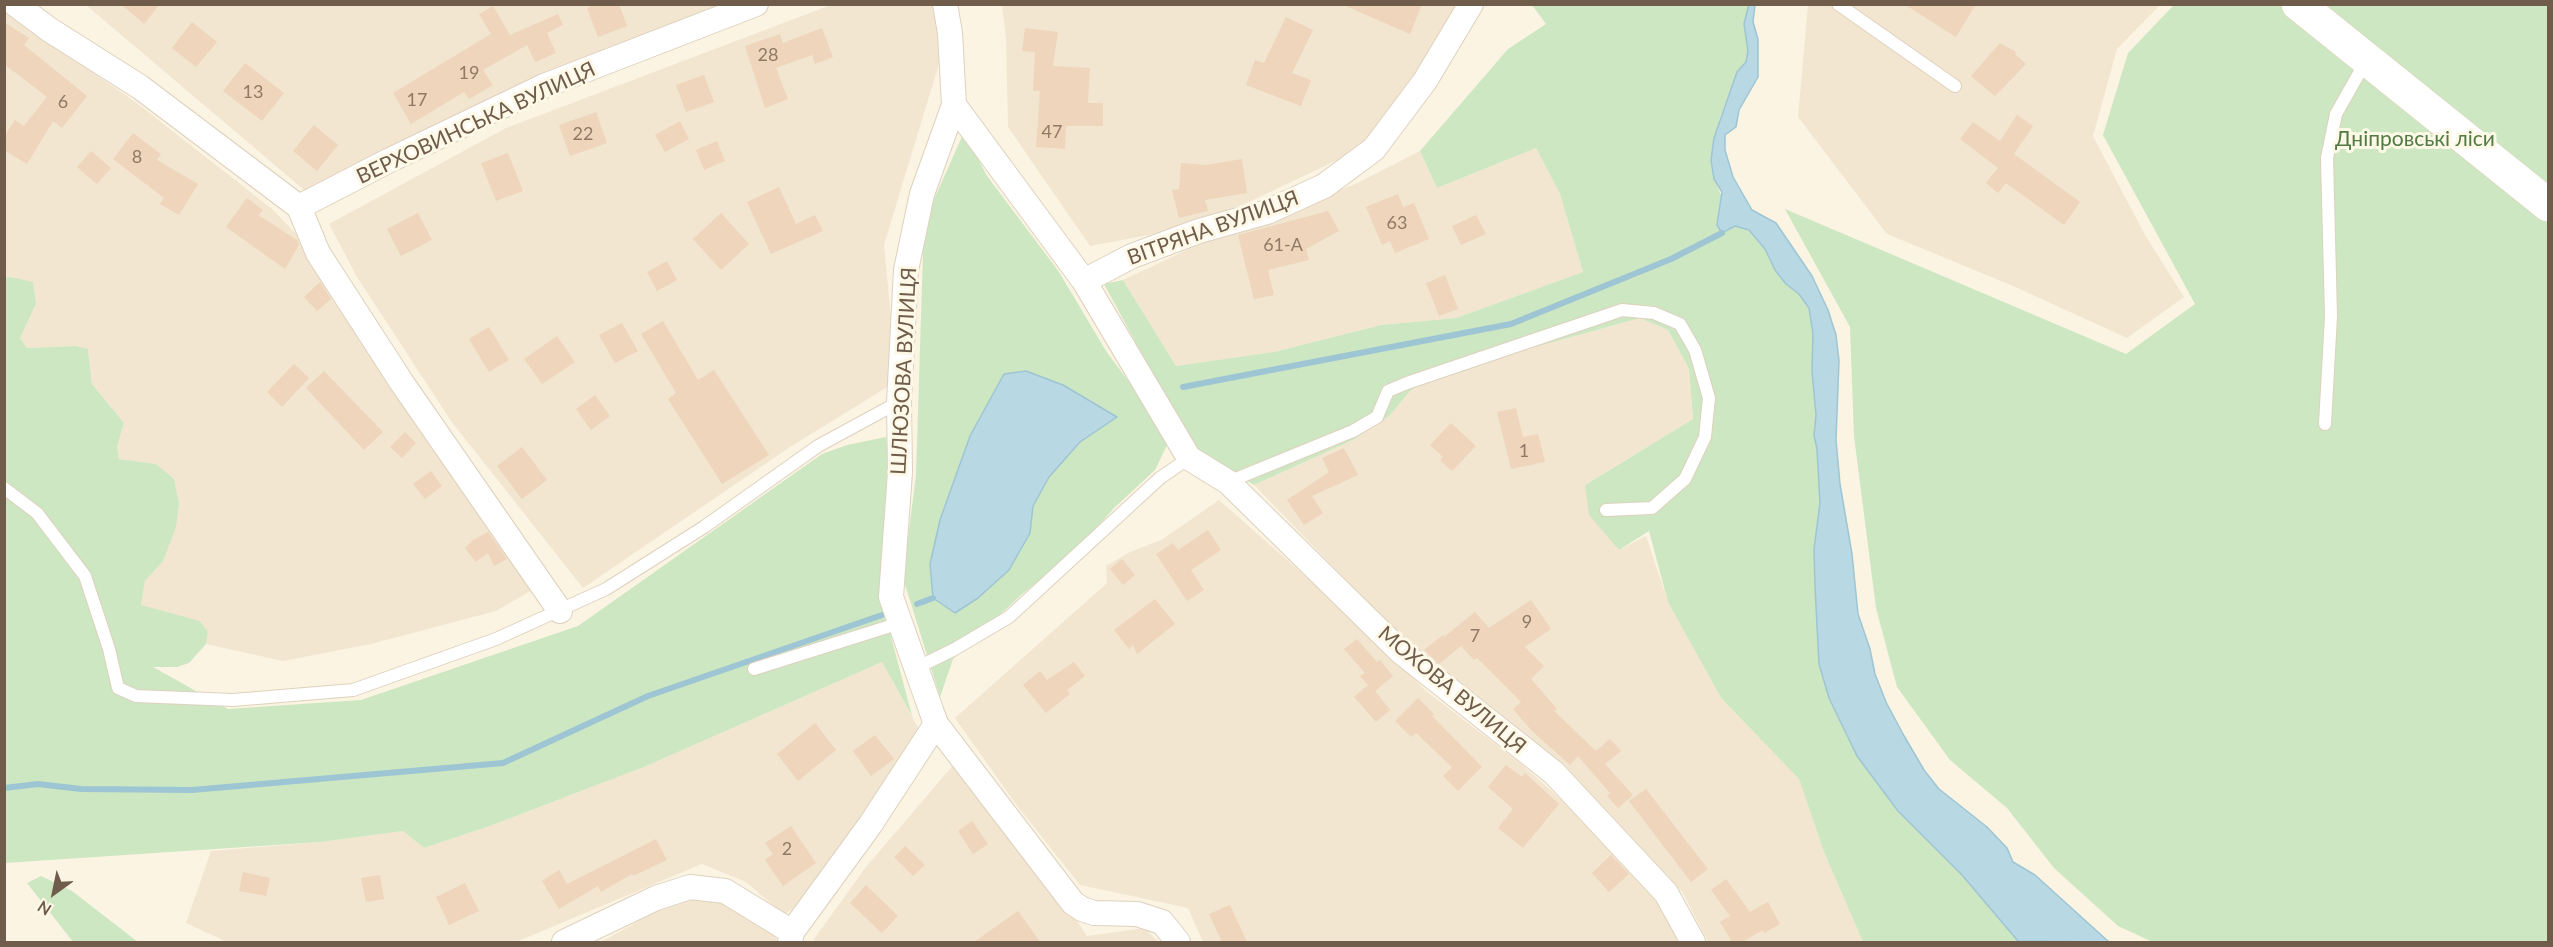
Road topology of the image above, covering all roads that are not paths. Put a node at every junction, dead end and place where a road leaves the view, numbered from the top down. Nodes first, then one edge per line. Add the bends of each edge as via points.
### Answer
1 (15, 4) edge
2 (756, 4) edge
3 (945, 4) edge
4 (1471, 4) edge
5 (1838, 4) edge
6 (2298, 4) edge
7 (2367, 60) junction
8 (1955, 86) dead end
9 (954, 105) junction
10 (2548, 205) edge
11 (299, 207) junction
12 (1084, 281) junction
13 (899, 402) junction
14 (2325, 424) dead end
15 (1189, 458) junction
16 (1228, 482) junction
17 (4, 488) edge
18 (1606, 510) dead end
19 (560, 611) junction
20 (900, 623) junction
21 (916, 668) junction
22 (754, 669) dead end
23 (936, 724) junction
24 (791, 937) edge
25 (564, 942) edge
26 (1178, 942) edge
27 (1693, 942) edge

1 - 11 street via 140,87
2 - 11 street, ВЕРХОВИНСЬКА ВУЛИЦЯ via 544,86
3 - 9 street, ШЛЮЗОВА ВУЛИЦЯ
4 - 12 street, ВІТРЯНА ВУЛИЦЯ via 1425,81 1374,149 1324,186 1267,212 1199,231 1132,256
5 - 8 lane
6 - 7 main road
7 - 10 main road
7 - 14 lane via 2336,114 2326,158 2331,316
9 - 12 street
9 - 13 street, ШЛЮЗОВА ВУЛИЦЯ via 922,194 906,270
11 - 19 street via 318,253 402,383
12 - 15 street
13 - 19 lane via 818,446 704,527 606,589
13 - 20 street, ШЛЮЗОВА ВУЛИЦЯ via 900,472 891,597
15 - 16 street, МОХОВА ВУЛИЦЯ
15 - 21 lane via 1160,478 1009,617
16 - 18 lane via 1353,431 1377,417 1388,391 1407,383 1622,310 1654,313 1680,324 1695,350 1708,398 1705,437 1685,479 1652,508
16 - 27 street, МОХОВА ВУЛИЦЯ via 1400,651 1554,773 1666,892
17 - 19 lane via 37,513 85,576 118,688 136,696 233,700 353,690 496,639
20 - 21 street, ШЛЮЗОВА ВУЛИЦЯ
20 - 22 lane
21 - 23 street, ШЛЮЗОВА ВУЛИЦЯ
23 - 24 street
23 - 26 street, ШЛЮЗОВА ВУЛИЦЯ via 1073,903 1094,913 1137,915 1162,922
24 - 25 street via 725,891 690,886

